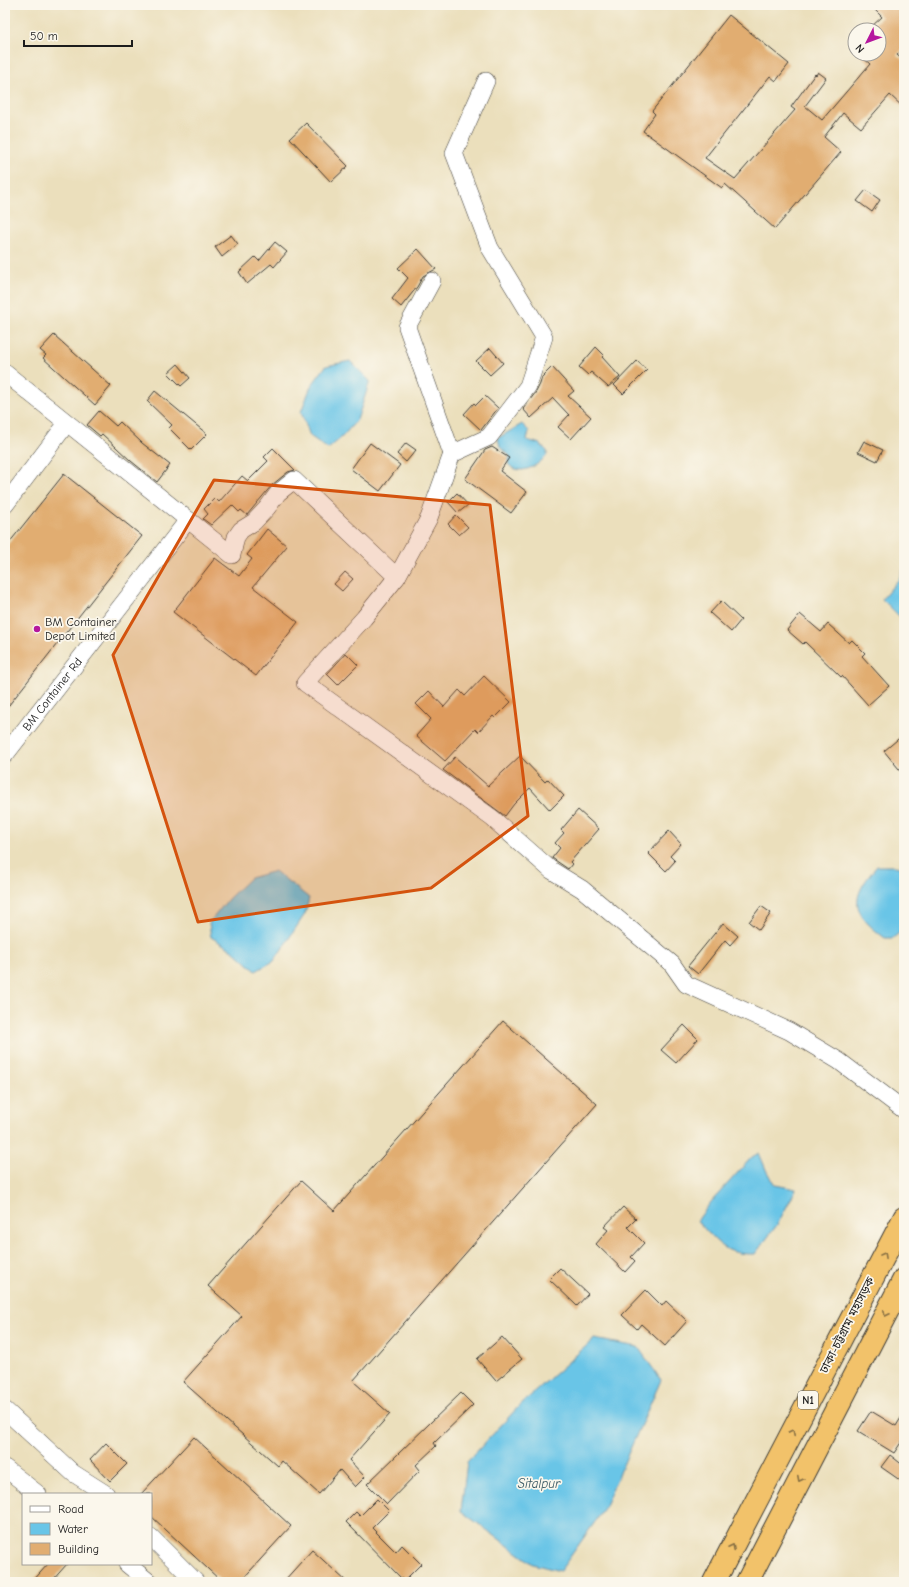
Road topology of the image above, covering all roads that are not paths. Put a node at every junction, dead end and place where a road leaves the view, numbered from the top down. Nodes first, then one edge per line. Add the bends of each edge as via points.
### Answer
1 (486, 82) dead end
2 (432, 281) dead end
3 (5, 373) edge
4 (61, 431) dead end
5 (452, 454) junction
6 (5, 505) edge
7 (188, 520) junction
8 (397, 577) junction
9 (5, 756) edge
10 (904, 1110) edge
11 (904, 1218) edge
12 (904, 1280) edge
13 (5, 1410) edge
14 (5, 1468) edge
15 (37, 1493) edge
16 (104, 1493) edge
17 (152, 1538) edge
18 (128, 1565) edge
19 (148, 1582) edge
20 (196, 1582) edge
21 (714, 1582) edge
22 (747, 1582) edge

1 - 5 street via 454,153 490,248 544,337 528,386 489,436
2 - 5 street via 407,326
3 - 7 street
4 - 6 street
5 - 8 street via 429,518
7 - 8 street via 232,555 236,537 241,530 254,522 278,493 294,480
7 - 9 street, BM Container Rd
8 - 10 street via 305,683 486,813 551,870 582,889 672,964 686,984 789,1031 839,1061
21 -> 11 highway, ঢাকা-চট্টগ্রাম মহাসড়ক / N1
12 -> 22 highway, N1
13 - 16 street via 73,1473
14 - 15 street
17 - 20 street
18 - 19 street

